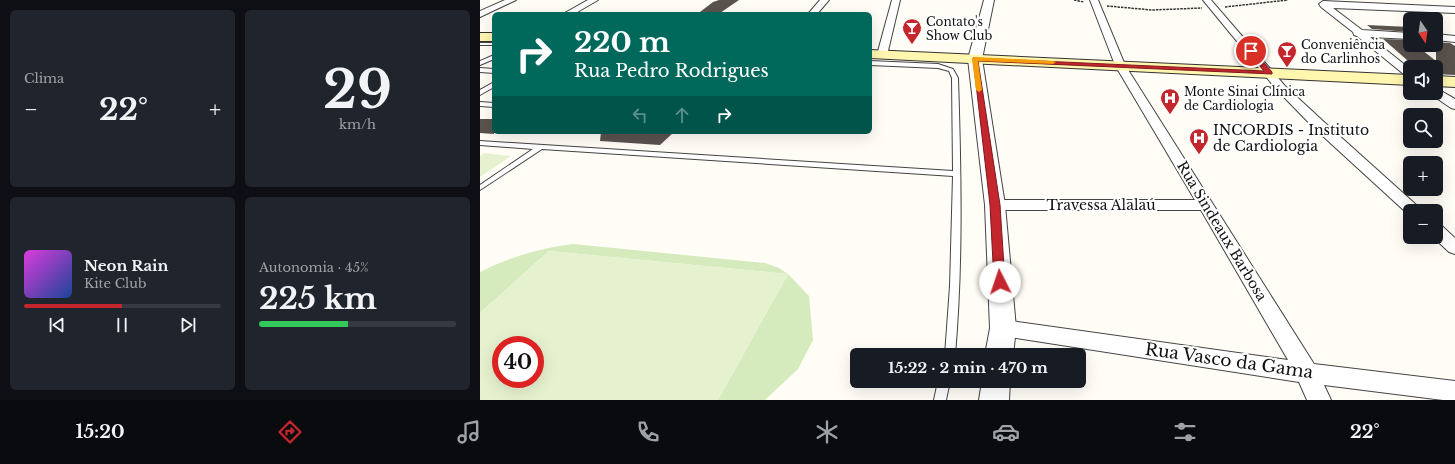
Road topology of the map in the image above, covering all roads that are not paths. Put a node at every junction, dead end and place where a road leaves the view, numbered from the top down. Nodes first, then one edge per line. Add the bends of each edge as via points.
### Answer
1 (512, 0) edge
2 (594, 0) edge
3 (824, 0) edge
4 (896, 0) edge
5 (989, 0) edge
6 (1206, 0) edge
7 (1448, 0) edge
8 (1095, 3) edge
9 (1321, 3) edge
10 (1455, 4) edge
11 (1455, 10) edge
12 (571, 12) edge
13 (814, 12) edge
14 (480, 14) edge
15 (1356, 33) junction
16 (480, 36) edge
17 (1403, 36) edge
18 (492, 37) edge
19 (1443, 37) edge
20 (1455, 38) edge
21 (480, 44) edge
22 (492, 44) edge
23 (874, 57) edge
24 (492, 58) edge
25 (975, 59) junction
26 (480, 63) edge
27 (1120, 65) junction
28 (1403, 69) edge
29 (480, 70) edge
30 (492, 71) edge
31 (1269, 73) junction
32 (1403, 80) edge
33 (1443, 81) edge
34 (1455, 82) edge
35 (492, 85) edge
36 (480, 93) edge
37 (1443, 97) edge
38 (480, 104) edge
39 (492, 105) edge
40 (1455, 105) edge
41 (480, 143) edge
42 (539, 148) junction
43 (957, 174) junction
44 (480, 188) edge
45 (1407, 204) edge
46 (995, 205) junction
47 (1206, 205) junction
48 (1443, 237) edge
49 (1455, 248) edge
50 (1003, 328) junction
51 (951, 348) edge
52 (1000, 348) edge
53 (1307, 374) junction
54 (943, 388) edge
55 (995, 388) edge
56 (1455, 391) edge
57 (940, 400) edge
58 (994, 400) edge
59 (1320, 400) edge

1 - 14 street
2 - 12 street
3 - 13 street
4 - 23 street
5 - 25 street
6 - 31 street
7 - 10 street
8 - 27 street, Rua Sindeaux Barbosa
9 - 11 street
9 - 15 street
15 - 17 street
15 - 28 street
16 - 18 main road
19 - 20 street
21 - 22 lane
23 - 25 main road
23 - 43 lane via 951,70 955,78
24 - 26 lane
25 - 27 main road
25 - 46 street
27 - 31 main road
27 - 47 street, Rua Sindeaux Barbosa
29 - 30 lane
31 - 32 main road
31 - 45 street via 1319,125
33 - 34 main road
35 - 36 lane
37 - 40 street
38 - 39 lane
41 - 42 lane
42 - 43 lane
42 - 44 lane
43 - 51 lane via 955,309
46 - 47 street, Travessa Alalaú
46 - 50 street
47 - 53 street, Rua Sindeaux Barbosa
48 - 49 street
50 - 52 street
50 - 53 street, Rua Vasco da Gama
53 - 56 street, Rua Vasco da Gama
53 - 59 street, Rua Sindeaux Barbosa
54 - 57 lane
55 - 58 street

